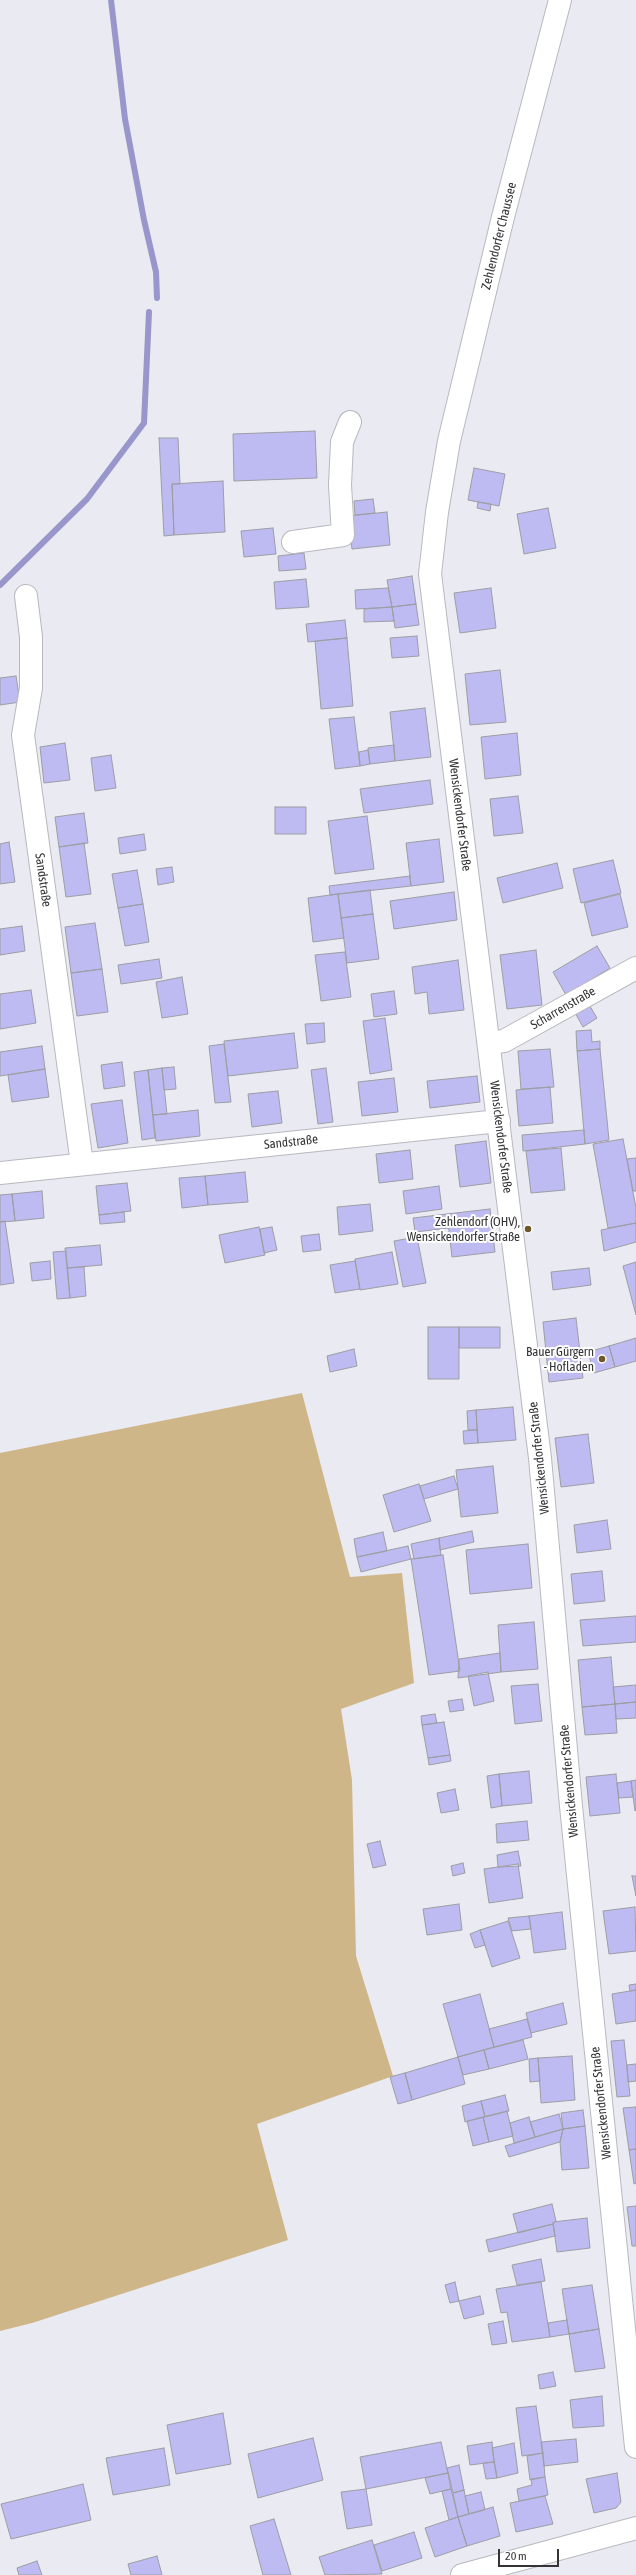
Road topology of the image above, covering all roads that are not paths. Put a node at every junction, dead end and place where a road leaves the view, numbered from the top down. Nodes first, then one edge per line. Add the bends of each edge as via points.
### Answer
1 (560, 0) edge
2 (350, 422) dead end
3 (442, 473) joint
4 (293, 542) dead end
5 (26, 596) dead end
6 (636, 968) edge
7 (489, 1043) junction
8 (499, 1122) junction
9 (82, 1164) junction
10 (0, 1173) edge
11 (636, 2446) edge
12 (635, 2531) edge
13 (462, 2575) edge

1 - 3 main road, Zehlendorfer Chaussee via 503,217
2 - 4 main road via 342,442 340,485 343,535
3 - 7 main road, Wensickendorfer Straße via 430,574
5 - 9 main road, Sandstraße via 31,637 31,688 23,735
6 - 7 main road, Scharrenstraße via 504,1042
7 - 8 main road, Wensickendorfer Straße
8 - 9 main road, Sandstraße
8 - 11 main road, Wensickendorfer Straße via 540,1458 571,1806
9 - 10 main road, Sandstraße
12 - 13 main road

